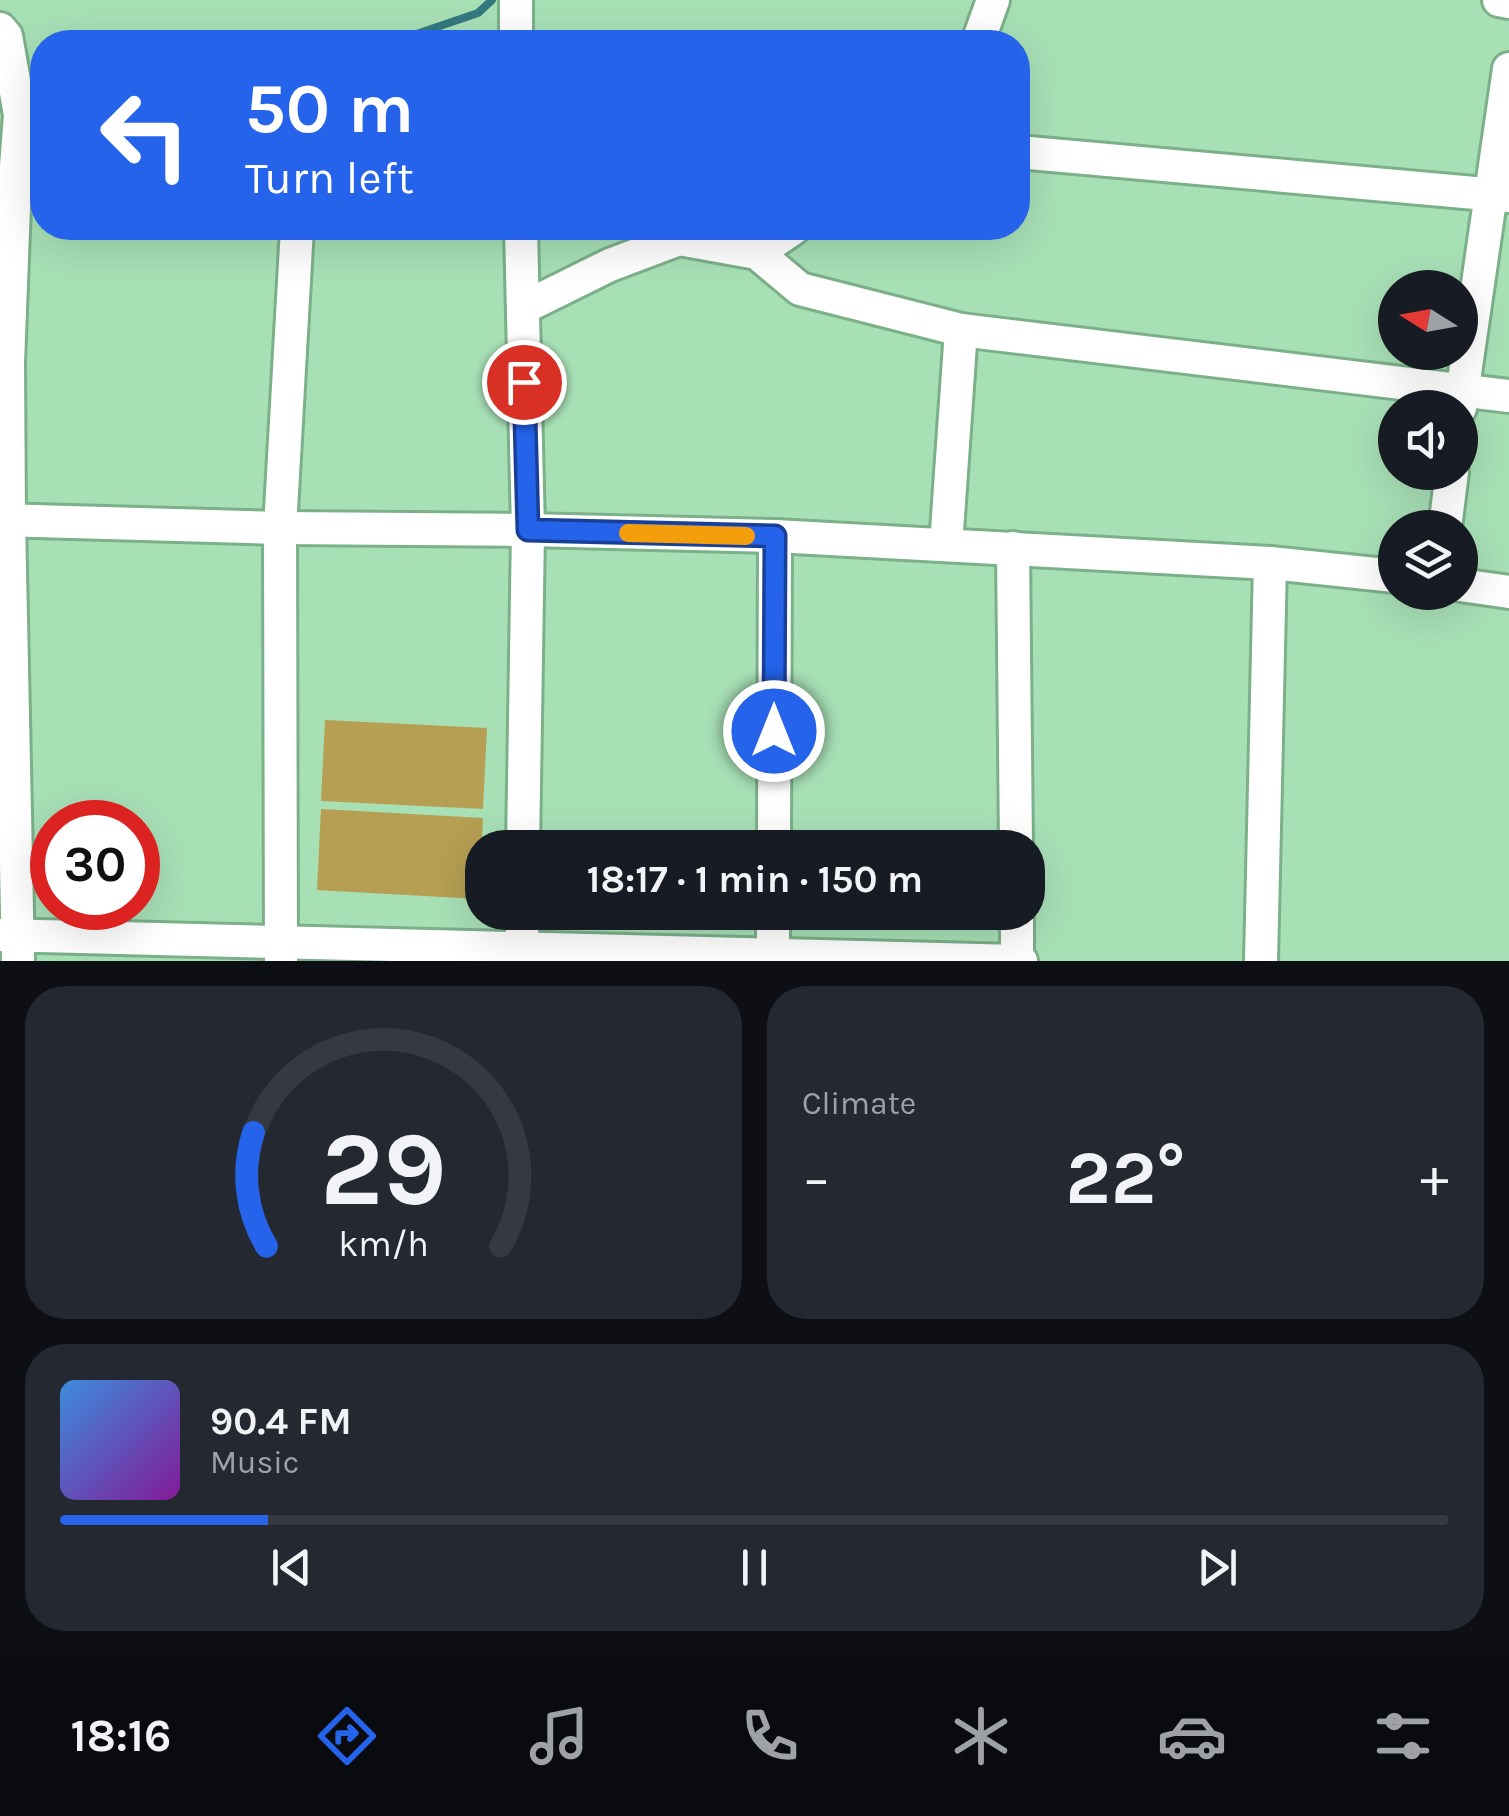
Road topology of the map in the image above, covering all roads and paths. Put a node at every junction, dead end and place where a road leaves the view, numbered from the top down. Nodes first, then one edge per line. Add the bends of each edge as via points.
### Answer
1 (516, 0) edge
2 (993, 0) edge
3 (1499, 0) edge
4 (1509, 2) edge
5 (0, 29) edge
6 (516, 30) edge
7 (982, 30) edge
8 (1509, 68) edge
9 (1030, 153) edge
10 (1500, 195) edge
11 (296, 240) edge
12 (521, 240) edge
13 (656, 240) edge
14 (700, 240) edge
15 (776, 240) edge
16 (757, 253) junction
17 (523, 308) junction
18 (962, 330) junction
19 (1396, 390) edge
20 (1463, 390) edge
21 (1509, 396) edge
22 (1478, 398) edge
23 (4, 520) edge
24 (280, 528) junction
25 (528, 530) junction
26 (775, 536) junction
27 (946, 545) junction
28 (1013, 548) junction
29 (1270, 563) junction
30 (1378, 574) edge
31 (1478, 587) edge
32 (1509, 592) edge
33 (523, 830) edge
34 (774, 830) edge
35 (1016, 830) edge
36 (773, 930) edge
37 (1017, 930) edge
38 (12, 944) edge
39 (281, 952) edge
40 (522, 955) edge
41 (773, 956) junction
42 (1019, 961) edge
43 (1261, 961) edge

1 - 6 street
2 - 7 street
3 - 4 street
5 - 23 street via 20,115
8 - 10 street
9 - 10 street
10 - 20 street
11 - 24 street
12 - 17 street
13 - 17 street
14 - 16 street
15 - 16 street
16 - 18 street via 800,290
17 - 25 street
18 - 19 street
18 - 27 street
21 - 22 street
23 - 24 street
23 - 38 street
24 - 25 street
24 - 39 street
25 - 26 street
25 - 33 street
26 - 27 street
26 - 34 street
27 - 28 street
28 - 29 street
28 - 35 street
29 - 30 street
29 - 43 street
31 - 32 street
36 - 41 street
37 - 42 street
38 - 39 street
39 - 40 street
40 - 41 street
41 - 42 street

